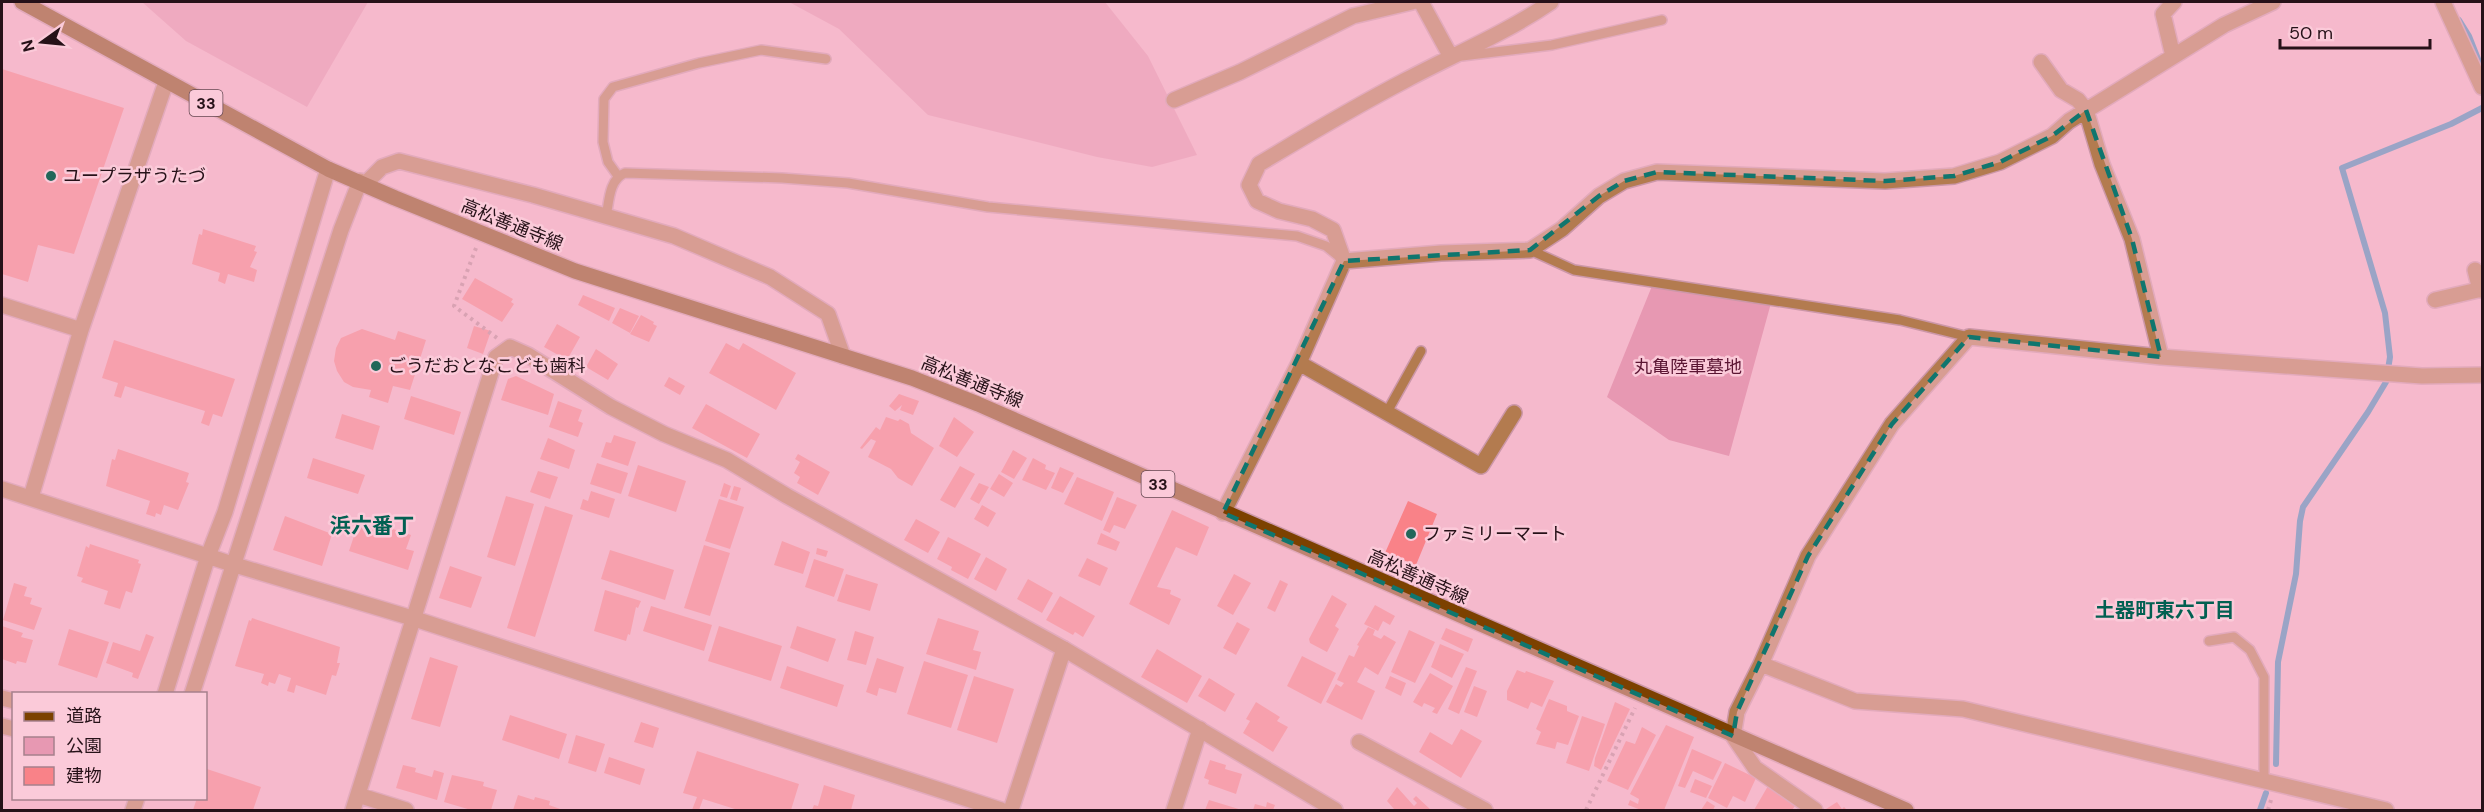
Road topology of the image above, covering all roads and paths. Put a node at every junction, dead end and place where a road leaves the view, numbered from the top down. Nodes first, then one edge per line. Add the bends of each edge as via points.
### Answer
1 (22, 2) edge
2 (1412, 2) edge
3 (1422, 2) edge
4 (1551, 2) edge
5 (2174, 2) edge
6 (2273, 2) edge
7 (2443, 2) edge
8 (1662, 20) dead end
9 (2173, 56) junction
10 (1451, 57) junction
11 (826, 59) dead end
12 (2041, 62) dead end
13 (166, 81) junction
14 (2482, 87) edge
15 (1174, 100) dead end
16 (2086, 110) junction
17 (328, 169) junction
18 (618, 176) junction
19 (363, 183) junction
20 (606, 217) junction
21 (482, 234) junction
22 (1530, 250) junction
23 (1344, 261) junction
24 (2475, 270) dead end
25 (2481, 290) edge
26 (2434, 300) dead end
27 (2, 305) edge
28 (81, 330) junction
29 (1970, 337) junction
30 (510, 347) junction
31 (1421, 351) dead end
32 (843, 356) junction
33 (2161, 357) junction
34 (1299, 363) junction
35 (2482, 375) edge
36 (1387, 412) junction
37 (1514, 413) dead end
38 (2, 489) edge
39 (31, 497) junction
40 (1223, 513) junction
41 (208, 556) junction
42 (235, 565) junction
43 (412, 618) junction
44 (2209, 641) dead end
45 (1064, 649) junction
46 (1761, 664) junction
47 (165, 692) edge
48 (192, 692) edge
49 (1641, 696) junction
50 (1200, 729) junction
51 (1732, 736) junction
52 (1359, 742) dead end
53 (2264, 781) junction
54 (358, 795) junction
55 (1328, 808) edge
56 (353, 810) edge
57 (406, 810) edge
58 (1001, 810) edge
59 (1011, 810) edge
60 (1174, 810) edge
61 (1485, 810) edge
62 (1586, 810) edge
63 (1815, 810) edge
64 (1906, 810) edge
65 (2386, 810) edge

1 - 13 main road, 高松善通寺線 / 33
2 - 15 street via 1353,16
3 - 10 street
4 - 10 street
5 - 9 street via 2163,14
6 - 9 street via 2224,25
7 - 14 street
8 - 10 lane via 1552,45
9 - 16 street
10 - 23 street via 1259,164 1253,174 1249,185 1257,201 1333,230
11 - 18 lane via 761,50 613,87 604,99 603,142 608,162
12 - 16 street via 2061,90
13 - 17 main road, 高松善通寺線 / 33
13 - 28 street
16 - 22 street via 2052,135 2000,162 1954,176 1885,181 1658,172 1624,181 1599,196 1562,229
16 - 33 street via 2102,164 2132,238
17 - 19 main road, 高松善通寺線 / 33
17 - 41 street via 225,512
18 - 20 lane
18 - 23 lane via 642,172 848,183 988,207 1297,236 1326,246
19 - 20 street via 382,167 399,161
19 - 21 main road, 高松善通寺線 / 33
19 - 42 street via 341,230
20 - 32 street via 674,237 770,277 828,314
21 - 30 path via 454,306
21 - 32 main road, 高松善通寺線 / 33 via 575,271
22 - 23 street
22 - 29 lane via 1574,270 1900,320
23 - 34 street
24 - 25 street
25 - 26 street
27 - 28 street
28 - 39 street
29 - 33 street
29 - 46 street via 1892,424 1874,452 1808,556
30 - 43 street via 496,357
30 - 45 street via 611,407 727,460
31 - 36 lane
32 - 40 main road, 高松善通寺線 / 33 via 978,404
33 - 35 street via 2387,373
34 - 36 street
34 - 40 street
36 - 37 street via 1481,466
38 - 39 street
39 - 41 street
40 - 49 main road, 高松善通寺線 / 33
41 - 42 street
41 - 47 street
42 - 43 street
42 - 48 street
43 - 54 street
43 - 58 street
44 - 53 lane via 2234,637 2250,650 2264,677
45 - 50 street
45 - 59 street
46 - 51 street via 1737,712
46 - 53 street via 1855,701 1963,709
49 - 51 main road, 高松善通寺線 / 33
49 - 62 path
50 - 55 street
50 - 60 street
51 - 63 street via 1755,768
51 - 64 main road, 高松善通寺線 / 33
52 - 61 street
53 - 65 street
54 - 56 street
54 - 57 street

